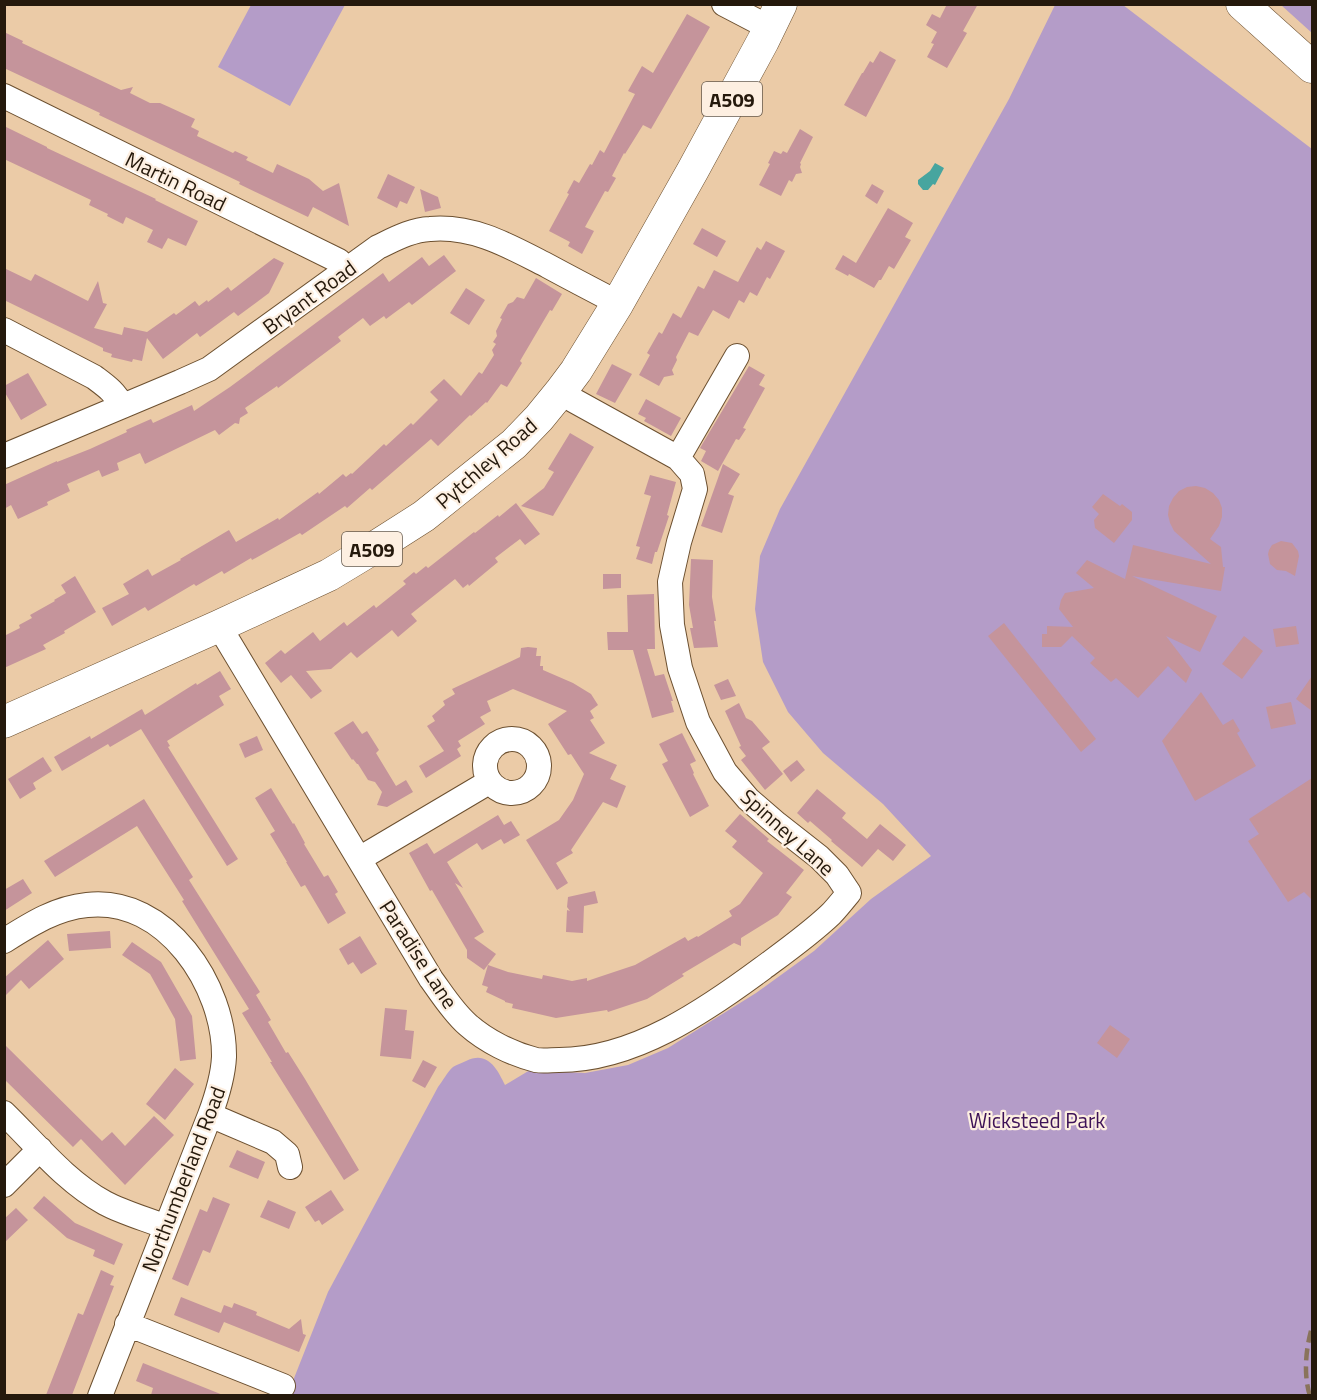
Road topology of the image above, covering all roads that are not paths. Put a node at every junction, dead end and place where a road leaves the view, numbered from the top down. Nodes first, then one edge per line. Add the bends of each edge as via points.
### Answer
1 (724, 4) edge
2 (1242, 4) edge
3 (775, 16) edge
4 (1312, 67) edge
5 (4, 96) edge
6 (345, 270) junction
7 (618, 303) junction
8 (4, 330) edge
9 (737, 356) dead end
10 (561, 391) junction
11 (122, 406) junction
12 (4, 456) edge
13 (678, 458) junction
14 (219, 626) junction
15 (4, 722) edge
16 (489, 782) dead end
17 (359, 859) junction
18 (849, 893) joint
19 (4, 940) edge
20 (4, 1113) edge
21 (210, 1115) junction
22 (40, 1149) junction
23 (290, 1167) dead end
24 (4, 1185) edge
25 (166, 1227) junction
26 (127, 1324) junction
27 (283, 1386) dead end
28 (100, 1395) edge

1 - 3 street
2 - 4 main road
3 - 7 main road, Pytchley Road / A509
5 - 6 street, Martin Road via 339,261
6 - 7 street, Bryant Road via 378,247 408,233 450,229 495,240
6 - 11 street, Bryant Road via 209,369
7 - 10 main road, Pytchley Road / A509
8 - 11 street via 94,377 117,396
9 - 13 street
10 - 13 street, Spinney Lane
10 - 14 main road, Pytchley Road / A509 via 513,444 424,516 329,575
11 - 12 street, Bryant Road
13 - 18 street, Spinney Lane via 692,474 695,489 670,582 672,625 680,668 698,722 725,772 748,799 819,857
14 - 15 main road, Pytchley Road / A509
14 - 17 street, Paradise Lane
16 - 17 street
17 - 18 street, Paradise Lane via 430,979 467,1024 490,1041 538,1060 606,1055 691,1018 784,952 832,914
19 - 21 street, Northumberland Road via 50,914 90,904 131,910 171,934 201,975 221,1026 224,1057
20 - 22 street
21 - 23 street via 273,1142 287,1154
21 - 25 street, Northumberland Road
22 - 24 street
22 - 25 street via 66,1175 106,1203
25 - 26 street, Northumberland Road
26 - 27 street via 222,1372
26 - 28 street, Northumberland Road

